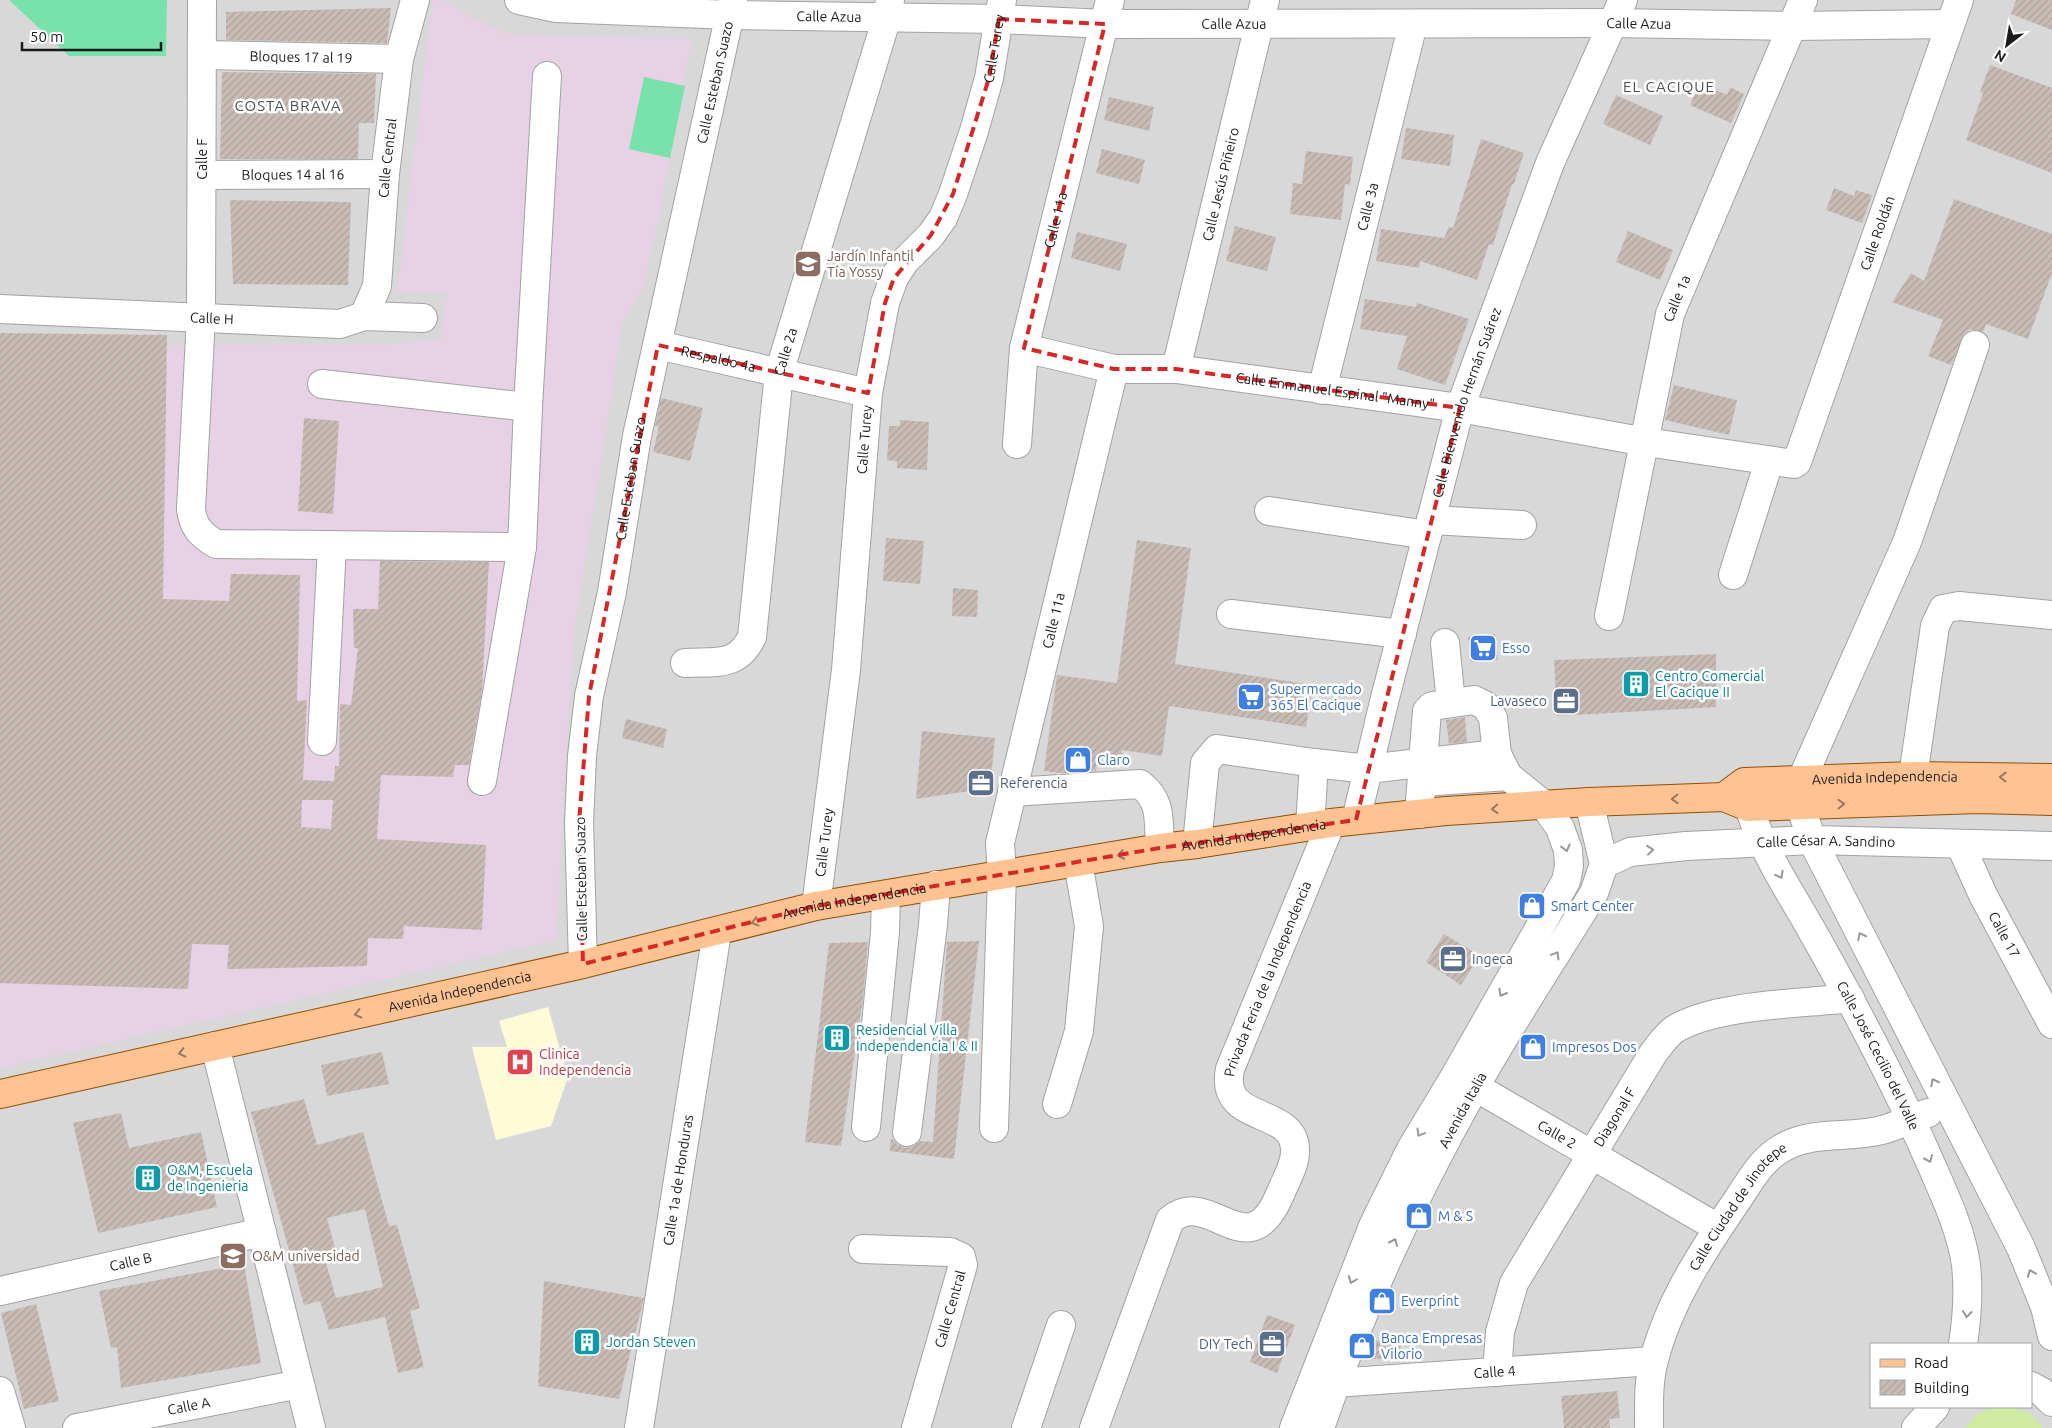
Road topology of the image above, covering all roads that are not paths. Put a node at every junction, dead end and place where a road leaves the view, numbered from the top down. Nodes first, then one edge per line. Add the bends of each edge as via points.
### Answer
1 (202, 0) edge
2 (416, 0) edge
3 (519, 0) edge
4 (1803, 0) edge
5 (628, 5) edge
6 (732, 8) edge
7 (888, 8) edge
8 (1000, 10) edge
9 (1108, 12) edge
10 (1262, 12) edge
11 (1618, 12) edge
12 (1955, 12) edge
13 (1413, 24) junction
14 (1792, 26) junction
15 (202, 55) junction
16 (399, 58) junction
17 (547, 76) dead end
18 (385, 174) junction
19 (202, 175) junction
20 (0, 309) edge
21 (364, 316) junction
22 (201, 317) junction
23 (422, 318) dead end
24 (658, 345) junction
25 (1975, 345) dead end
26 (1024, 348) junction
27 (1114, 369) junction
28 (1176, 369) junction
29 (779, 373) junction
30 (322, 384) dead end
31 (1322, 390) junction
32 (868, 393) junction
33 (528, 407) junction
34 (1460, 408) junction
35 (1646, 442) junction
36 (1017, 444) dead end
37 (1781, 463) junction
38 (1269, 510) dead end
39 (1522, 525) dead end
40 (1429, 527) junction
41 (332, 545) junction
42 (522, 547) junction
43 (1733, 576) dead end
44 (1231, 614) dead end
45 (2052, 614) edge
46 (1610, 616) dead end
47 (1402, 634) junction
48 (1445, 644) dead end
49 (684, 663) dead end
50 (1451, 703) junction
51 (322, 741) dead end
52 (1314, 764) junction
53 (1502, 765) junction
54 (1368, 769) junction
55 (1422, 772) junction
56 (2052, 778) edge
57 (482, 781) dead end
58 (1799, 788) junction
59 (1913, 789) junction
60 (1012, 792) junction
61 (1739, 795) junction
62 (1589, 802) junction
63 (2052, 802) edge
64 (1544, 805) junction
65 (1420, 814) junction
66 (1332, 823) junction
67 (1812, 840) junction
68 (1762, 842) junction
69 (1197, 844) junction
70 (1960, 844) junction
71 (2052, 846) edge
72 (1160, 848) junction
73 (1078, 862) junction
74 (1604, 864) junction
75 (1002, 874) junction
76 (936, 886) junction
77 (886, 896) junction
78 (816, 906) junction
79 (717, 932) junction
80 (583, 964) junction
81 (2044, 996) edge
82 (1850, 998) junction
83 (2052, 1024) edge
84 (215, 1046) junction
85 (1466, 1081) junction
86 (0, 1094) edge
87 (1057, 1104) dead end
88 (1947, 1107) junction
89 (1911, 1118) junction
90 (866, 1126) dead end
91 (994, 1128) dead end
92 (907, 1132) dead end
93 (1593, 1155) junction
94 (1718, 1228) junction
95 (262, 1232) junction
96 (863, 1249) dead end
97 (0, 1291) edge
98 (2048, 1310) edge
99 (1060, 1325) dead end
100 (2052, 1336) edge
101 (1963, 1343) edge
102 (1653, 1361) junction
103 (1497, 1372) junction
104 (300, 1384) junction
105 (1323, 1384) junction
106 (2032, 1387) edge
107 (0, 1391) edge
108 (2052, 1402) edge
109 (1937, 1417) edge
110 (115, 1424) edge
111 (11, 1428) edge
112 (77, 1428) edge
113 (311, 1428) edge
114 (639, 1428) edge
115 (916, 1428) edge
116 (1026, 1428) edge
117 (1094, 1428) edge
118 (1294, 1428) edge
119 (1320, 1428) edge
120 (1649, 1428) edge
121 (1916, 1428) edge

1 - 15 street, Calle F
2 - 16 street, Calle Central
3 - 5 street, Calle Azua via 556,8
4 - 14 street, Calle 1a
5 - 6 street, Calle Azua
6 - 7 street, Calle Azua
6 - 24 street, Calle Esteban Suazo
7 - 8 street, Calle Azua
7 - 29 street, Calle 2a
8 - 9 street, Calle Azua
8 - 32 street, Calle Turey via 986,86 954,194 931,235 894,278 885,303
9 - 10 street, Calle Azua
9 - 26 street, Calle 11a
10 - 13 street, Calle Azua
10 - 28 street, Calle Jesús Piñeiro
11 - 13 street, Calle Azua
11 - 14 street, Calle Azua
11 - 34 street, Calle Bienvenido Hernán Suárez via 1550,163
12 - 14 street, Calle Azua
12 - 37 street, Calle Roldán via 1800,452
13 - 31 street, Calle 3a
14 - 35 street, Calle 1a via 1670,314
15 - 16 street, Bloques 17 al 19
15 - 19 street, Calle F
16 - 18 street, Calle Central
17 - 33 street
18 - 19 street, Bloques 14 al 16
18 - 21 street, Calle Central via 377,286
19 - 22 street, Calle F
20 - 22 street, Calle H
21 - 22 street, Calle H via 340,324
21 - 23 street, Calle H
22 - 41 street, Calle F via 192,521 202,536 216,544
24 - 29 street, Respaldo 4a
24 - 80 street, Calle Esteban Suazo via 638,436 612,592 589,696 579,823
25 - 58 street via 1907,542
26 - 27 street, Calle Enmanuel Espinal "Manny"
26 - 36 street, Calle 11a
27 - 28 street, Calle Enmanuel Espinal "Manny"
27 - 60 street, Calle 11a
28 - 31 street, Calle Enmanuel Espinal "Manny"
29 - 32 street, Respaldo 4a
29 - 49 street, Calle 2a via 752,637 746,648 730,661
30 - 33 street
31 - 34 street, Calle Enmanuel Espinal "Manny"
32 - 78 street, Calle Turey via 846,670
33 - 42 street
34 - 35 street, Calle Enmanuel Espinal "Manny"
34 - 40 street, Calle Bienvenido Hernán Suárez
35 - 37 street, Calle Enmanuel Espinal "Manny"
35 - 46 street, Calle 1a
37 - 43 street, Calle Roldán
38 - 40 street
39 - 40 street
40 - 47 street, Calle Bienvenido Hernán Suárez
41 - 42 street, Calle F
41 - 51 street
42 - 57 street
44 - 47 street
45 - 59 street via 1960,606 1943,609 1935,626
47 - 54 street, Calle Bienvenido Hernán Suárez
48 - 50 street
50 - 53 street via 1474,700 1486,706 1493,718
50 - 55 street via 1432,706 1427,711
52 - 54 street
52 - 66 street
52 - 69 street via 1217,749 1204,763
53 - 55 street
53 - 64 street, Avenida Italia
54 - 55 street
54 - 66 street, Calle Bienvenido Hernán Suárez
55 - 65 street
56 -> 59 main road, Avenida Independencia
58 - 59 main road, Avenida Independencia
58 - 61 main road, Avenida Independencia
58 - 67 street
59 - 63 main road, Avenida Independencia via 1977,799
60 - 72 street via 1140,784 1157,803
60 - 75 street, Calle 11a via 1000,843
61 -> 62 main road, Avenida Independencia
61 - 68 street, Calle José Cecilio del Valle
62 - 64 main road, Avenida Independencia
62 - 74 street
64 -> 65 main road, Avenida Independencia
64 -> 85 street, Avenida Italia via 1560,828 1568,850 1566,881
65 - 66 main road, Avenida Independencia
66 - 69 main road, Avenida Independencia
66 - 117 street, Privada Feria de la Independencia via 1230,1069 1228,1082 1230,1093 1239,1104 1287,1129 1294,1140 1292,1165 1273,1212 1264,1222 1253,1227 1242,1228 1188,1210 1170,1220
67 - 68 street, Calle César A. Sandino
67 - 70 street, Calle César A. Sandino
88 -> 67 street
74 -> 68 street, Calle César A. Sandino via 1630,852
68 -> 82 street, Calle José Cecilio del Valle
69 - 72 main road, Avenida Independencia
70 - 71 street, Calle César A. Sandino
70 - 81 street, Calle 17 via 1983,895
72 -> 73 main road, Avenida Independencia
73 - 75 main road, Avenida Independencia
73 - 87 street via 1089,926 1079,1031
85 -> 74 street, Avenida Italia via 1594,893
75 - 76 main road, Avenida Independencia
75 - 91 street, Calle 11a
76 - 77 main road, Avenida Independencia
76 - 92 street
77 - 78 main road, Avenida Independencia
77 - 90 street via 886,932
78 -> 79 main road, Avenida Independencia
79 - 80 main road, Avenida Independencia
79 - 114 street, Calle 1a de Honduras
80 -> 84 main road, Avenida Independencia
81 - 83 street, Calle 17
82 - 89 street, Calle José Cecilio del Valle
82 - 93 street, Diagonal F via 1730,1011 1699,1018 1673,1030 1654,1052
84 -> 86 main road, Avenida Independencia
84 - 95 street
85 - 93 street, Calle 2
85 - 105 street, Avenida Italia via 1411,1149 1373,1226
88 - 89 street, Calle Ciudad de Jinotepe
98 -> 88 street via 2021,1248
89 - 94 street, Calle Ciudad de Jinotepe via 1882,1130 1802,1139 1782,1148 1764,1161
89 -> 101 street, Calle José Cecilio del Valle via 1952,1211 1966,1264 1968,1308
93 - 94 street, Calle 2
93 - 103 street, Diagonal F via 1514,1283 1500,1332
94 - 102 street, Calle Ciudad de Jinotepe via 1684,1285
95 - 97 street, Calle B
95 - 104 street
96 - 115 street, Calle Central via 950,1252 960,1257 963,1265
98 - 100 street
99 - 116 street
102 - 103 street, Calle 4
102 - 120 street, Calle Ciudad de Jinotepe
103 - 105 street, Calle 4
104 - 110 street, Calle A
104 - 113 street
105 - 118 street, Avenida Italia
105 - 119 street, Avenida Italia
106 - 108 street
107 - 111 street
109 - 121 street
110 - 112 street, Calle A

